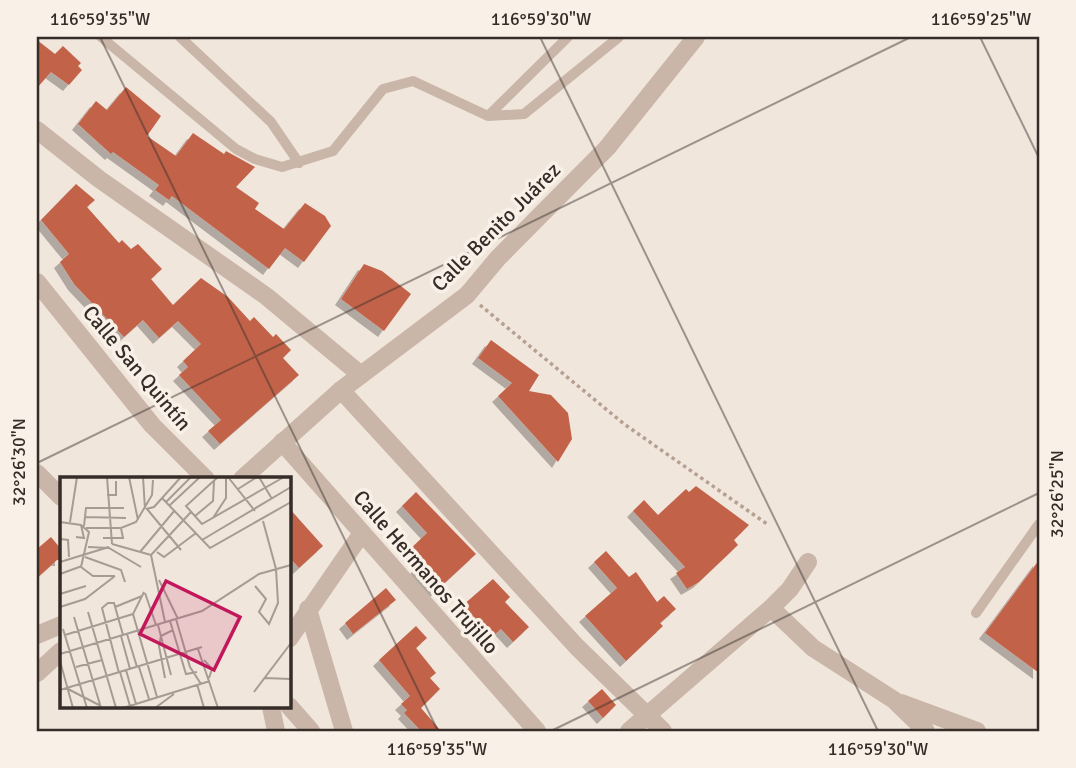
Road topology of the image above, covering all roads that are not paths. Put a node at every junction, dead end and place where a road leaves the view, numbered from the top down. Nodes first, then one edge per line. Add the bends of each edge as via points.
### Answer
1 (101, 37) edge
2 (180, 37) edge
3 (568, 37) edge
4 (620, 37) edge
5 (696, 37) edge
6 (488, 116) junction
7 (37, 130) edge
8 (299, 163) junction
9 (37, 282) edge
10 (361, 375) junction
11 (341, 390) junction
12 (282, 442) junction
13 (37, 473) edge
14 (204, 477) edge
15 (244, 477) edge
16 (60, 496) edge
17 (1039, 524) edge
18 (362, 533) junction
19 (808, 562) dead end
20 (771, 608) junction
21 (308, 609) junction
22 (976, 613) dead end
23 (60, 625) edge
24 (37, 635) edge
25 (290, 637) edge
26 (60, 652) edge
27 (37, 673) edge
28 (894, 700) junction
29 (271, 708) edge
30 (648, 715) junction
31 (296, 718) edge
32 (276, 731) edge
33 (311, 731) edge
34 (344, 731) edge
35 (537, 731) edge
36 (629, 731) edge
37 (663, 731) edge
38 (926, 731) edge
39 (977, 731) edge

1 - 8 lane via 236,149 282,167
2 - 8 lane via 271,121
3 - 6 lane
4 - 6 lane via 524,114
5 - 10 street, Calle Benito Juárez via 607,148 467,295
6 - 8 lane via 413,81 383,89 333,150
7 - 10 street via 266,296
9 - 14 street, Calle San Quintín via 152,425
10 - 11 street, Calle Benito Juárez
11 - 12 street, Calle Benito Juárez
11 - 30 street via 577,647
12 - 15 street, Calle Benito Juárez
12 - 18 street, Calle Hermanos Trujillo
13 - 16 street
17 - 22 lane
18 - 21 street
18 - 35 street, Calle Hermanos Trujillo
19 - 20 street
20 - 28 street via 813,648
20 - 30 street
21 - 25 street
21 - 34 street
23 - 24 street
26 - 27 street
28 - 38 street
28 - 39 street
29 - 32 street
30 - 36 street
30 - 37 street
31 - 33 street

